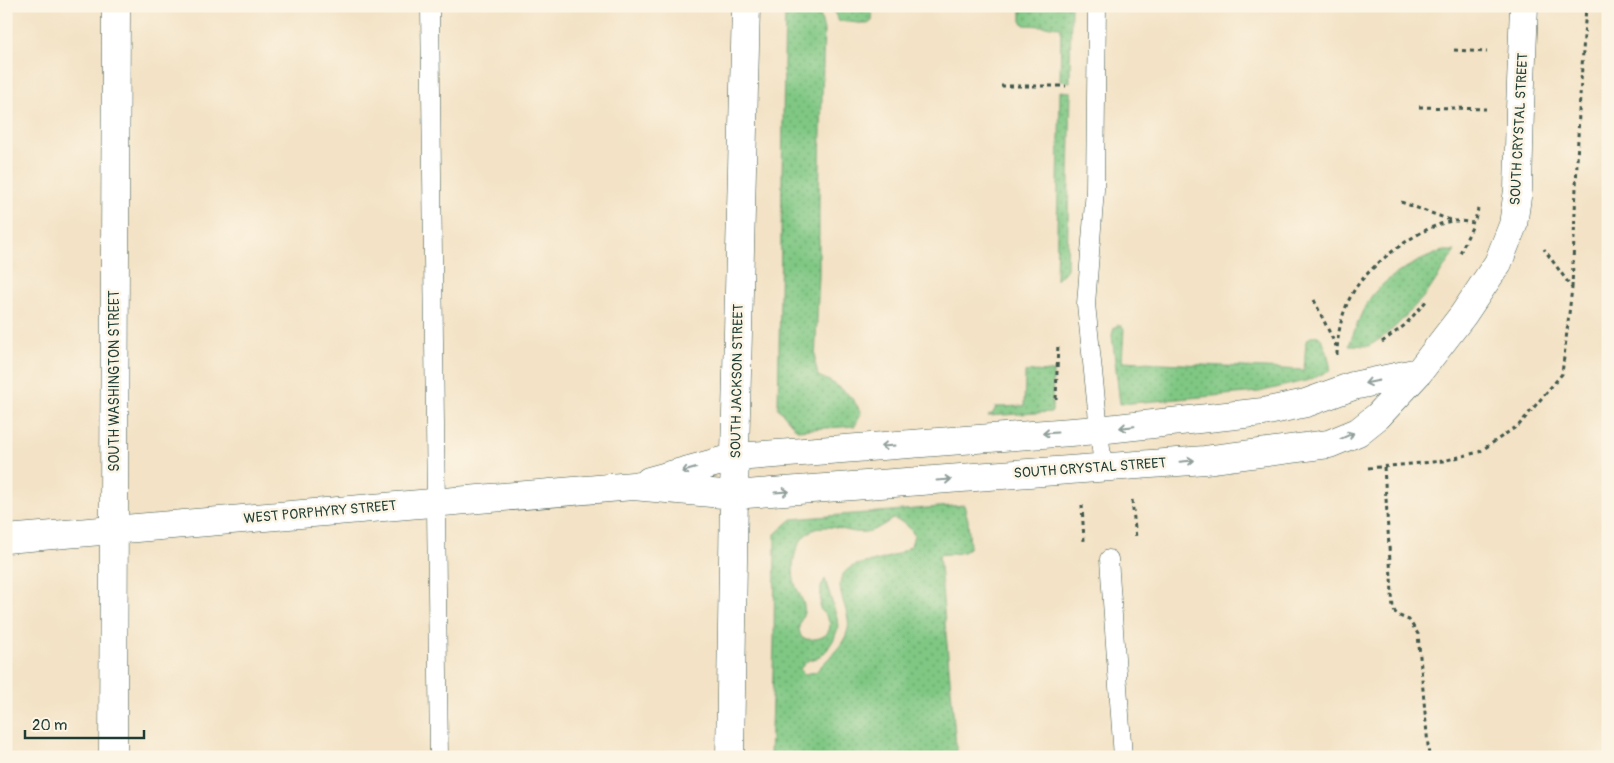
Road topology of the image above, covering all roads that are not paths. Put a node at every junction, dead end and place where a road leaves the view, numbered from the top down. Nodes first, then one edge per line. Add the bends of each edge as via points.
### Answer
1 (116, 6) edge
2 (430, 6) edge
3 (746, 6) edge
4 (1097, 6) edge
5 (1524, 6) edge
6 (1419, 372) junction
7 (1098, 420) junction
8 (736, 457) junction
9 (1103, 468) junction
10 (633, 486) junction
11 (734, 495) junction
12 (436, 502) junction
13 (113, 529) junction
14 (6, 539) edge
15 (1109, 559) dead end
16 (113, 757) edge
17 (439, 757) edge
18 (730, 757) edge
19 (1122, 757) edge

1 - 13 street, SOUTH WASHINGTON STREET
2 - 12 lane
3 - 8 street, SOUTH JACKSON STREET
4 - 7 lane via 1095,190 1086,304
5 - 6 street, SOUTH CRYSTAL STREET via 1518,190 1513,225 1498,263
6 -> 7 street via 1353,386 1306,403 1263,412
9 -> 6 street, SOUTH CRYSTAL STREET via 1205,460 1329,444 1358,432 1378,416
7 -> 8 street
7 - 9 lane
8 -> 10 street, WEST PORPHYRY STREET
8 - 11 street, SOUTH JACKSON STREET
11 -> 9 street, SOUTH CRYSTAL STREET
10 - 11 street, WEST PORPHYRY STREET
10 - 12 street, WEST PORPHYRY STREET
11 - 18 street, SOUTH JACKSON STREET
12 - 13 street, WEST PORPHYRY STREET
12 - 17 lane
13 - 14 street, WEST PORPHYRY STREET
13 - 16 street, SOUTH WASHINGTON STREET
15 - 19 lane

